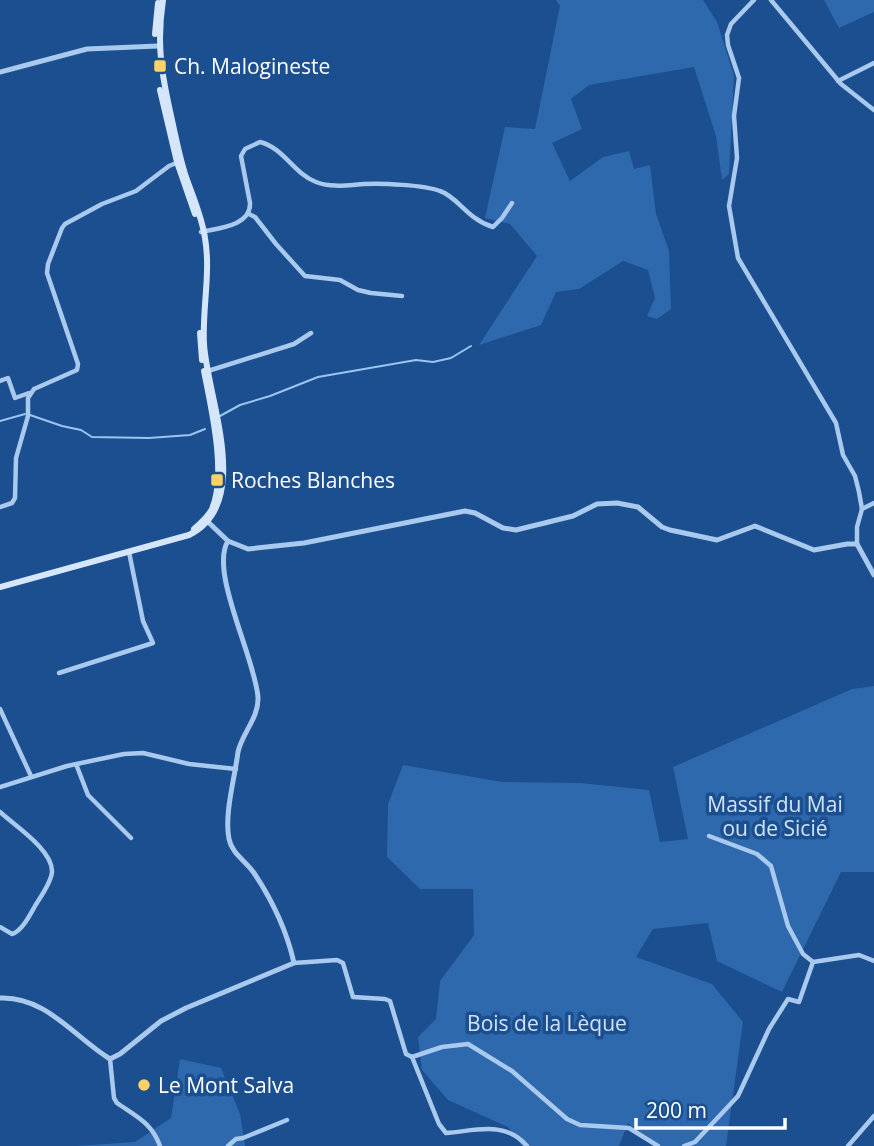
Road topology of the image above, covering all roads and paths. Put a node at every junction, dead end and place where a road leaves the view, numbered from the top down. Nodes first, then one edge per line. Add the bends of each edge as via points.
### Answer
1 (160, 0) edge
2 (754, 0) edge
3 (771, 0) edge
4 (157, 46) junction
5 (874, 63) edge
6 (0, 72) edge
7 (838, 81) junction
8 (874, 110) edge
9 (179, 162) junction
10 (512, 203) dead end
11 (249, 214) junction
12 (202, 232) junction
13 (402, 296) dead end
14 (311, 333) dead end
15 (206, 371) junction
16 (0, 380) edge
17 (30, 393) junction
18 (874, 503) edge
19 (0, 507) edge
20 (862, 509) junction
21 (207, 520) junction
22 (228, 541) junction
23 (857, 544) junction
24 (129, 552) junction
25 (874, 575) edge
26 (0, 587) edge
27 (59, 673) dead end
28 (0, 709) edge
29 (76, 764) junction
30 (236, 769) junction
31 (31, 776) junction
32 (0, 787) edge
33 (0, 812) edge
34 (709, 836) dead end
35 (131, 838) dead end
36 (0, 927) edge
37 (874, 961) edge
38 (294, 962) junction
39 (813, 962) junction
40 (0, 998) edge
41 (412, 1056) junction
42 (110, 1059) junction
43 (874, 1116) edge
44 (287, 1120) dead end
45 (160, 1146) edge
46 (228, 1146) edge
47 (527, 1146) edge
48 (659, 1146) edge
49 (684, 1146) edge
50 (848, 1146) edge

1 - 4 main road
2 - 20 street via 731,24 727,35 739,78 734,116 737,158 729,206 738,258 836,423
3 - 7 street
4 - 6 street via 87,49
4 - 9 main road via 157,74
5 - 7 street
7 - 8 street
9 - 12 main road
9 - 17 street via 135,191 62,228 47,273 77,370
10 - 11 street via 492,227 472,218 438,190 314,182 260,142 251,144 241,156
11 - 12 street
11 - 13 street via 305,276
12 - 15 main road via 199,342
14 - 15 street via 284,348
15 - 21 main road via 220,426 222,456 219,501
16 - 17 street via 8,378 15,398
17 - 19 street via 16,458 15,498
18 - 20 street
20 - 23 street
21 - 22 street
21 - 24 main road via 196,531
22 - 23 street via 248,549 263,548 465,511 516,530 617,503 638,507 670,530 717,540 755,526 814,550
22 - 30 street via 222,556 226,583 250,657 258,700 240,744
23 - 25 street
24 - 26 main road
24 - 27 street via 153,643
28 - 31 street
29 - 30 street via 143,753
29 - 31 street
29 - 35 street via 88,795
30 - 38 street via 229,840 275,909
31 - 32 street
33 - 36 street via 41,848 52,873 17,932
34 - 39 street via 757,854 771,866 788,926 803,954
37 - 39 street via 859,955
38 - 41 street via 343,963 353,997 390,1001 407,1054
38 - 42 street via 161,1021
39 - 49 street via 799,1002 788,999 738,1096 695,1142
40 - 42 street via 53,1013
41 - 47 street via 446,1133 495,1128
41 - 48 street via 468,1044 512,1071 568,1119 580,1125 629,1128
42 - 45 street via 114,1098 155,1131
43 - 50 street
44 - 46 street

